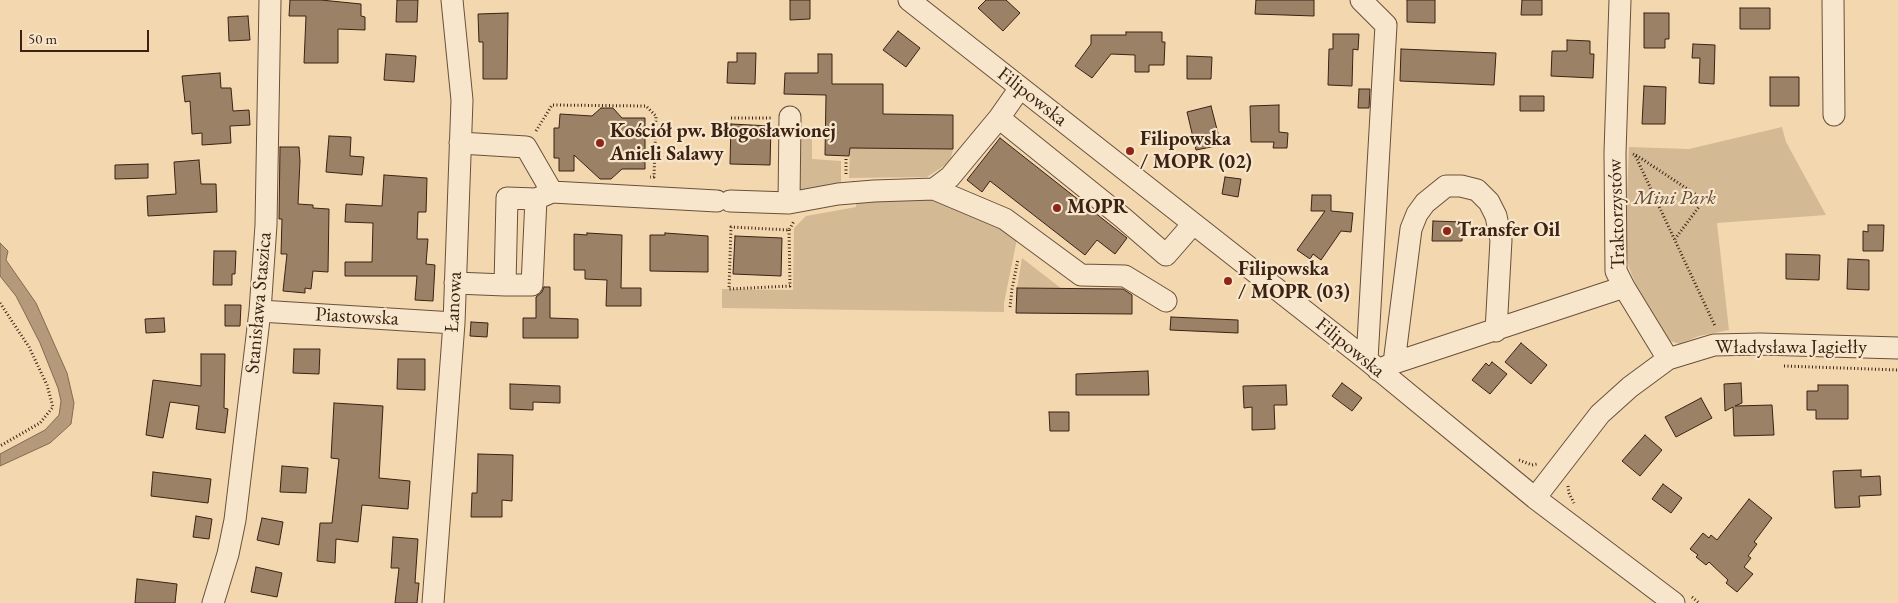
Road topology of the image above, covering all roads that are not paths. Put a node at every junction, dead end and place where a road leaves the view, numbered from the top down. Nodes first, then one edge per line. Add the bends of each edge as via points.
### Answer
1 (270, 0) edge
2 (452, 0) edge
3 (909, 0) edge
4 (1361, 0) edge
5 (1620, 0) edge
6 (1833, 0) edge
7 (1020, 88) junction
8 (1834, 115) dead end
9 (790, 118) dead end
10 (999, 118) junction
11 (460, 143) junction
12 (934, 189) junction
13 (544, 195) junction
14 (794, 208) junction
15 (1193, 224) junction
16 (455, 283) junction
17 (505, 285) junction
18 (1624, 288) junction
19 (1166, 301) dead end
20 (260, 311) junction
21 (454, 323) junction
22 (1496, 331) junction
23 (1898, 348) edge
24 (1668, 360) junction
25 (1380, 364) junction
26 (1535, 498) junction
27 (213, 603) edge
28 (432, 603) edge
29 (1674, 603) edge

1 - 20 street, Stanisława Staszica via 266,225
2 - 11 street, Łanowa via 462,100
3 - 7 street, Filipowska
4 - 25 street via 1386,25
5 - 18 street, Traktorzystów via 1625,154 1616,271
6 - 8 street
7 - 10 street
7 - 15 street, Filipowska
9 - 14 street
10 - 12 street via 950,177
10 - 15 street via 1166,255
11 - 13 street via 526,147
11 - 16 street, Łanowa
12 - 14 street via 838,194
12 - 19 street via 1005,219 1081,275 1125,276
13 - 14 street via 724,201
13 - 17 street via 532,285
13 - 17 street via 507,198
15 - 25 street, Filipowska
16 - 17 street
16 - 21 street, Łanowa
18 - 22 street, Traktorzystów
18 - 24 street
20 - 21 street, Piastowska
20 - 27 street, Stanisława Staszica via 235,520
21 - 28 street, Łanowa
22 - 25 street, Traktorzystów
22 - 25 street via 1501,240 1496,216 1490,202 1477,190 1446,186 1425,203 1411,229
23 - 24 street, Władysława Jagiełły via 1714,345
24 - 26 street, Władysława Jagiełły via 1600,414
25 - 26 street, Filipowska
26 - 29 street, Filipowska

